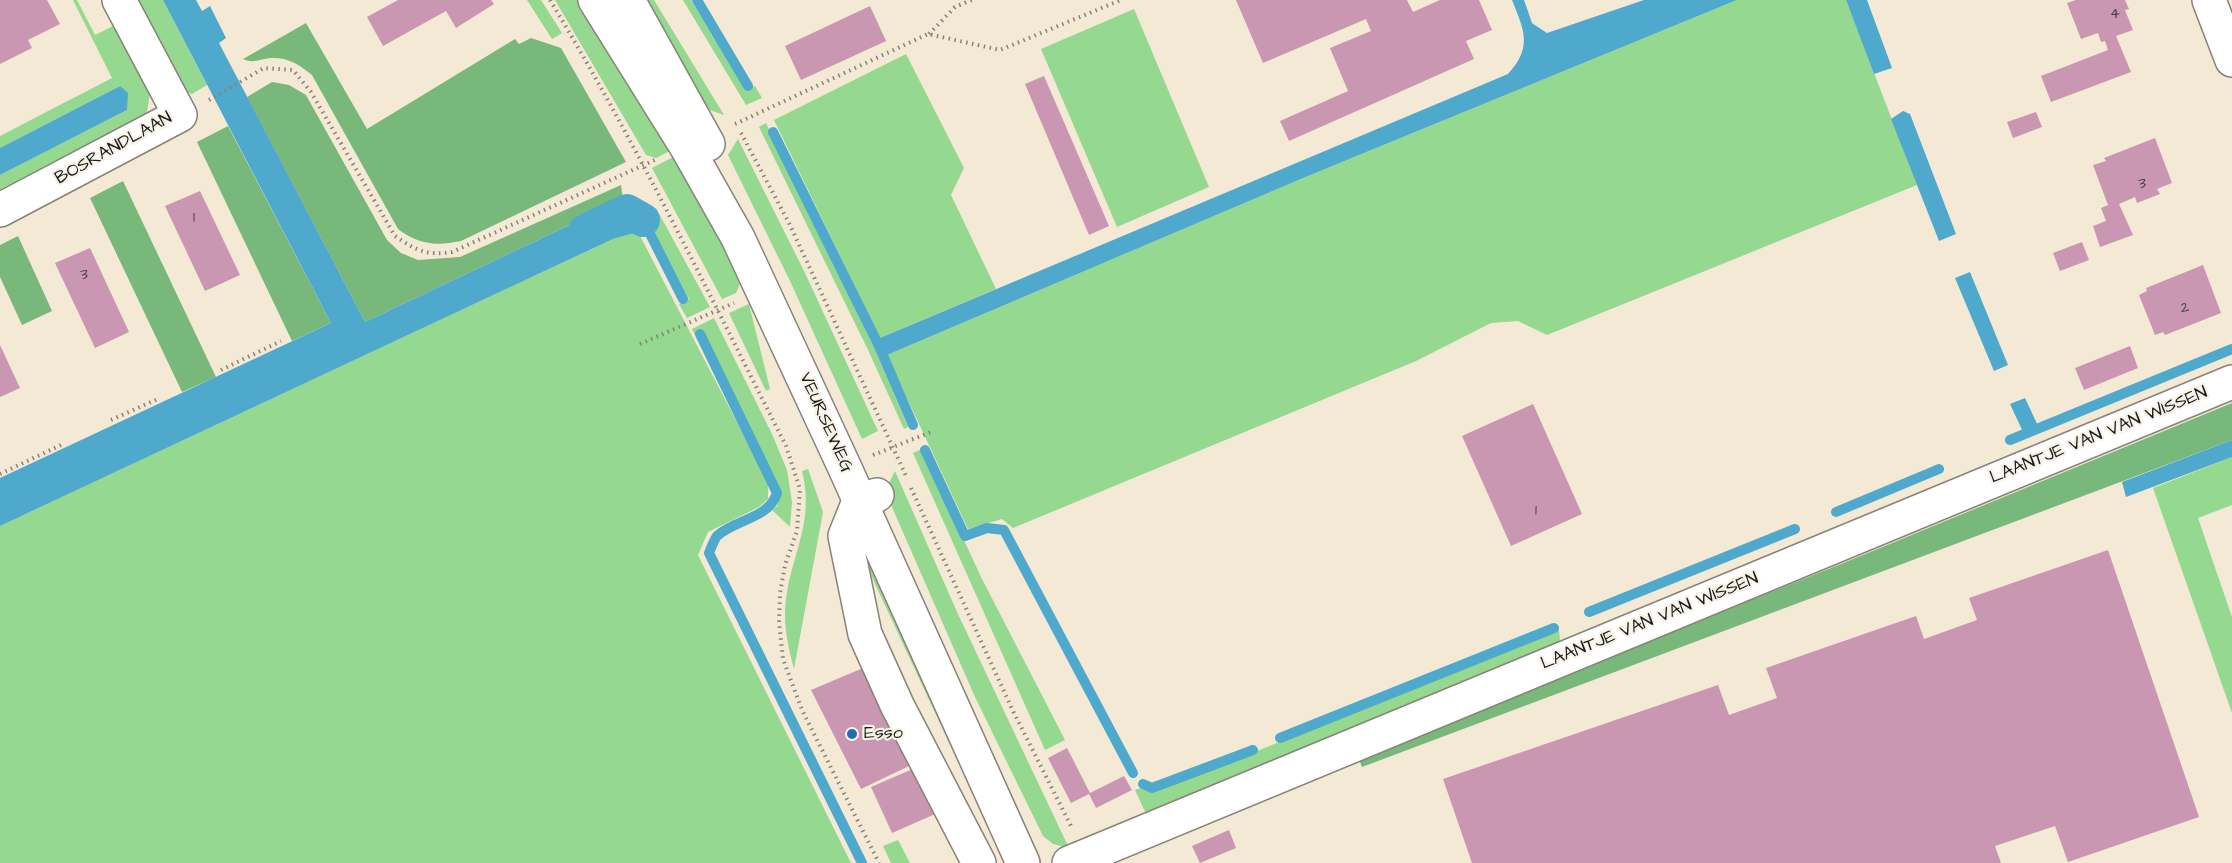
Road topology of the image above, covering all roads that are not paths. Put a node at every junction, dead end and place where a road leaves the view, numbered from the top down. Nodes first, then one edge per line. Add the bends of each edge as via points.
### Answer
1 (119, 0) edge
2 (595, 0) edge
3 (628, 0) edge
4 (2209, 0) edge
5 (2232, 60) edge
6 (696, 142) junction
7 (0, 210) edge
8 (2232, 382) edge
9 (868, 498) junction
10 (1077, 859) edge
11 (979, 863) edge
12 (1023, 863) edge
13 (1043, 863) edge

1 - 7 main road, BOSRANDLAAN via 180,115
2 - 6 main road, VEURSEWEG
3 - 6 main road, VEURSEWEG
4 - 5 main road
6 - 9 main road, VEURSEWEG via 763,290
6 - 9 main road, VEURSEWEG via 755,234 861,460
8 - 10 main road, LAANTJE VAN VAN WISSEN
9 - 11 main road via 844,536 865,634
9 - 12 main road, VEURSEWEG
9 - 13 main road, VEURSEWEG

